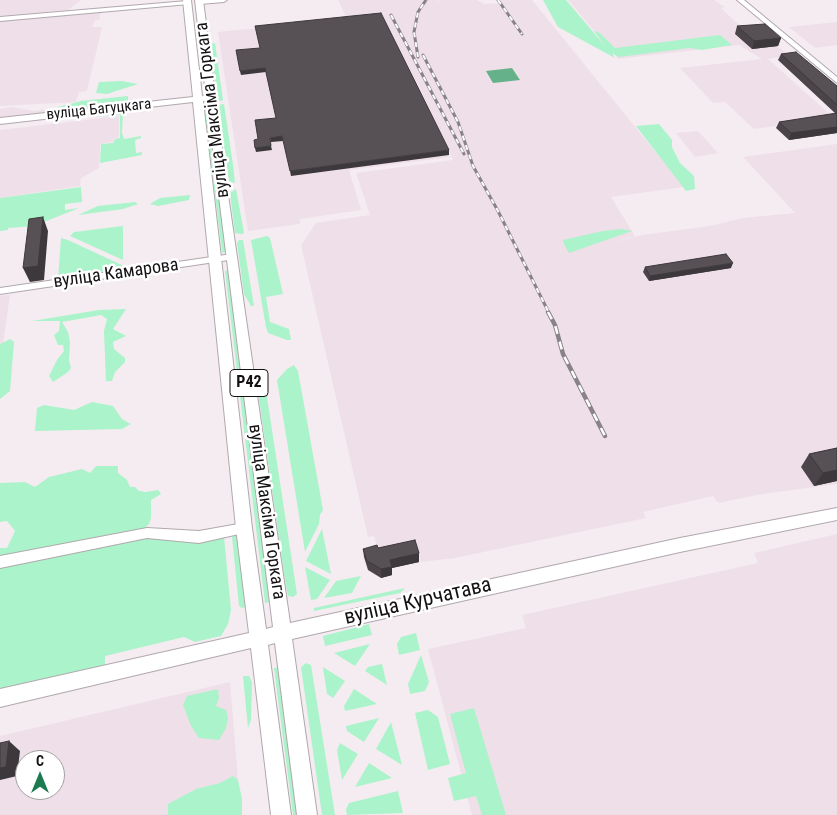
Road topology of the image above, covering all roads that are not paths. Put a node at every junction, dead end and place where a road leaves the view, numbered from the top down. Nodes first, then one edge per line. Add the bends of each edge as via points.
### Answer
1 (224, 0) edge
2 (740, 0) edge
3 (200, 1) edge
4 (187, 2) edge
5 (0, 19) edge
6 (837, 81) edge
7 (211, 98) junction
8 (198, 99) junction
9 (0, 121) edge
10 (232, 257) junction
11 (216, 259) junction
12 (0, 291) edge
13 (837, 514) edge
14 (244, 528) junction
15 (0, 562) edge
16 (283, 633) junction
17 (260, 638) junction
18 (0, 698) edge
19 (281, 815) edge
20 (307, 815) edge

1 - 3 street
2 - 6 street
3 - 7 main road, вуліца Максіма Горкага / Р42
4 - 5 street
4 - 8 main road, вуліца Максіма Горкага / Р42
7 - 8 main road, вуліца Багуцкага
7 - 10 main road, вуліца Максіма Горкага / Р42
8 - 9 main road, вуліца Багуцкага
8 - 11 main road, вуліца Максіма Горкага / Р42
10 - 11 street, вуліца Камарова
10 - 16 main road, вуліца Максіма Горкага / Р42
11 - 12 street, вуліца Камарова
11 - 14 main road, вуліца Максіма Горкага / Р42
13 - 16 main road, вуліца Курчатава via 670,547
14 - 15 street via 199,537 147,533
14 - 17 main road, вуліца Максіма Горкага / Р42
16 - 17 main road, вуліца Курчатава
16 - 20 main road, вуліца Максіма Горкага / Р42
17 - 18 main road, вуліца Курчатава
17 - 19 main road, вуліца Максіма Горкага / Р42

